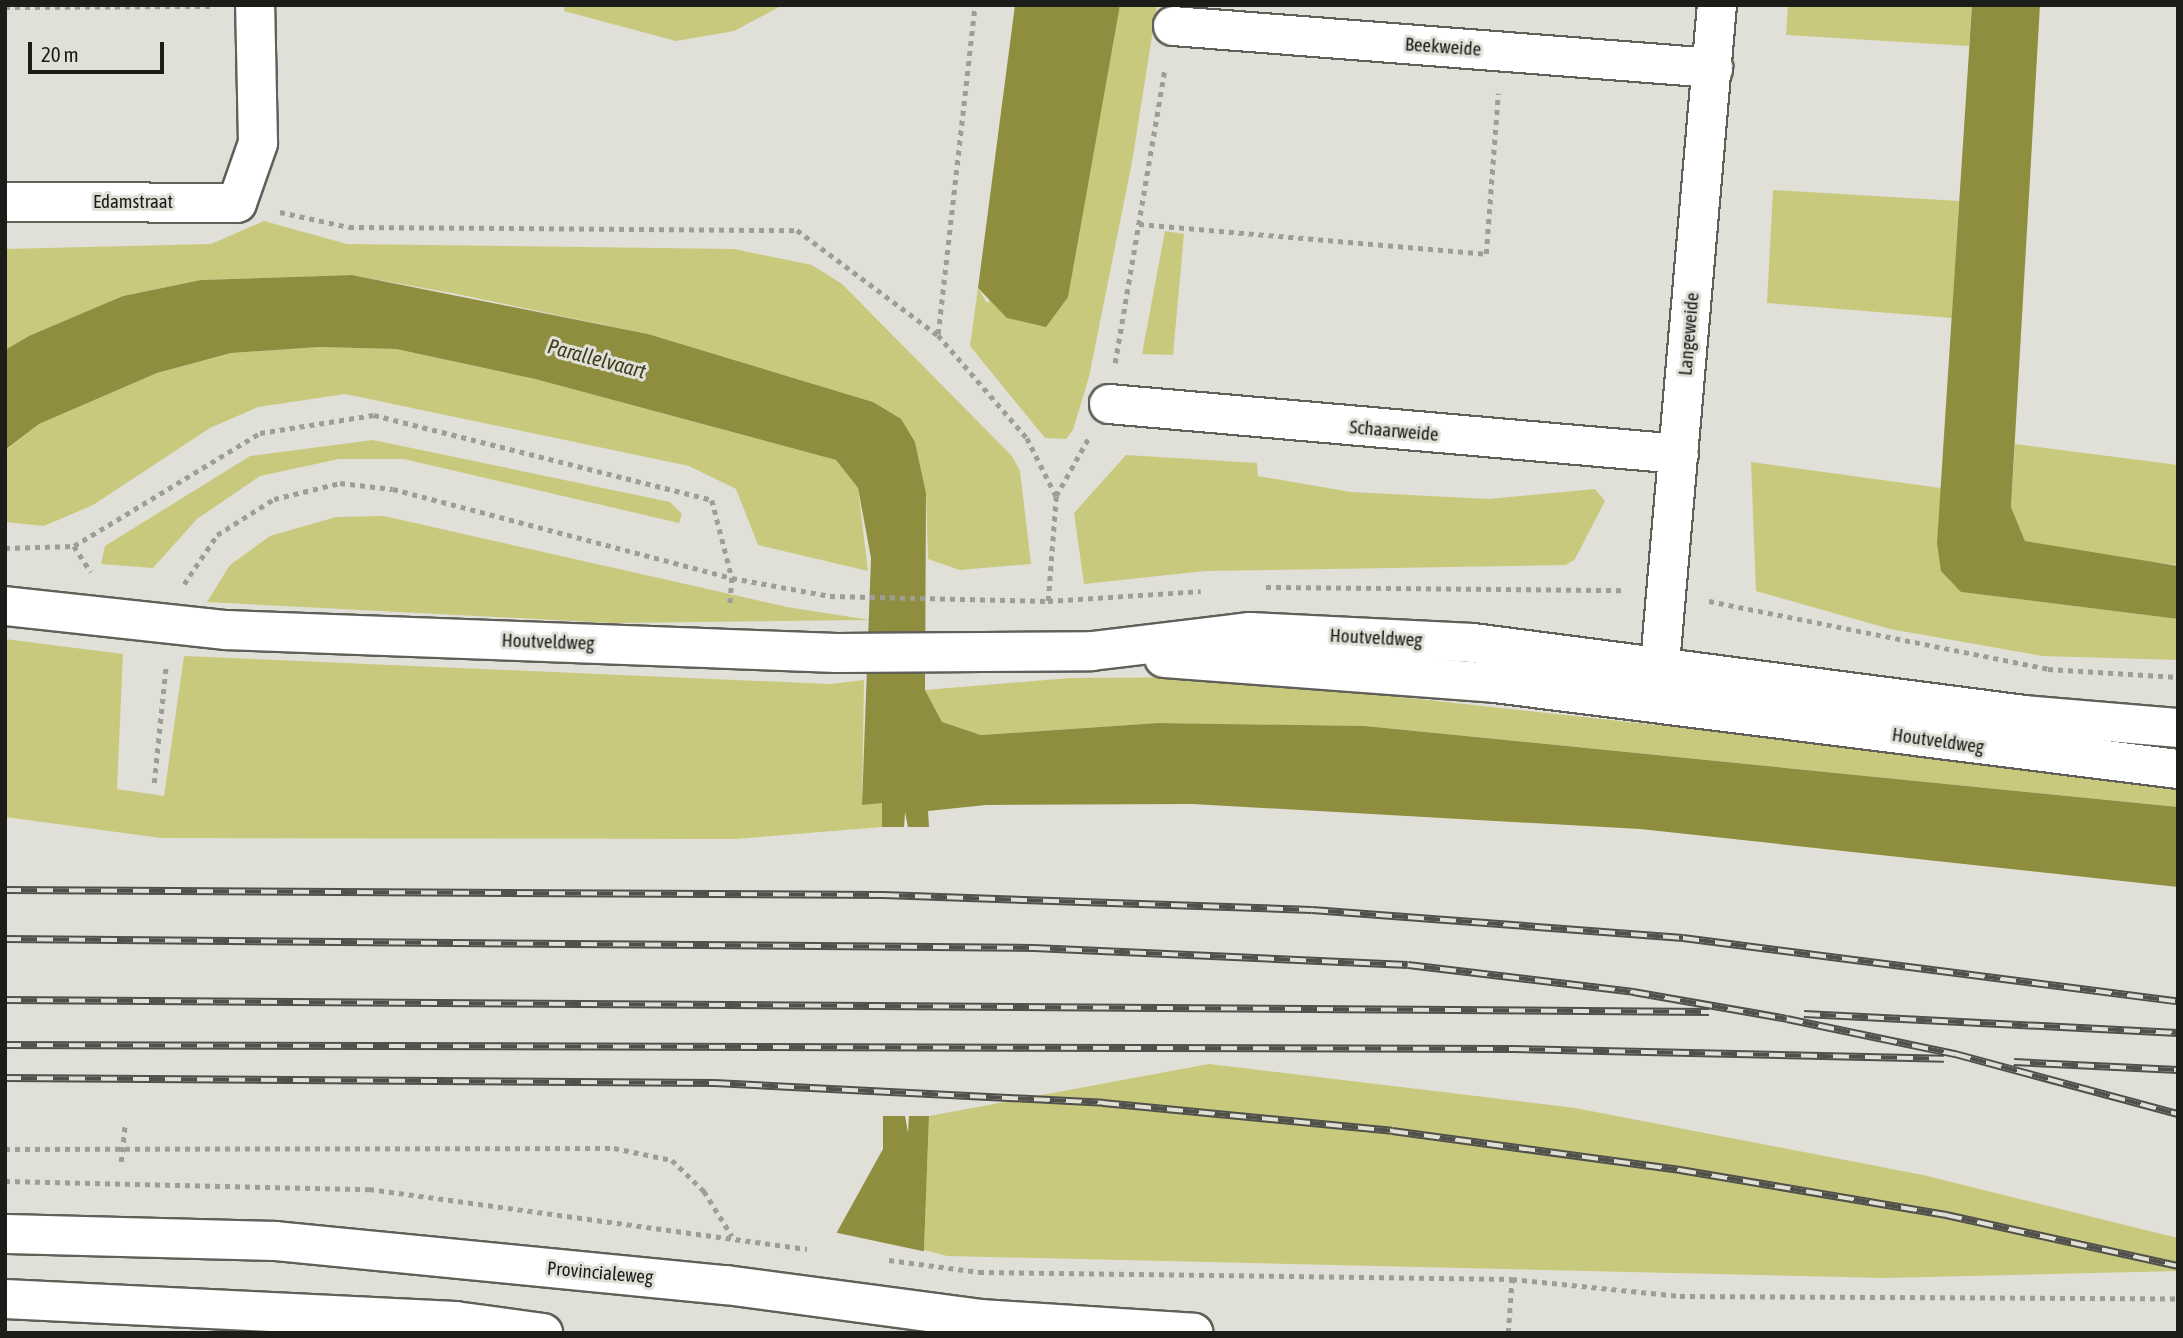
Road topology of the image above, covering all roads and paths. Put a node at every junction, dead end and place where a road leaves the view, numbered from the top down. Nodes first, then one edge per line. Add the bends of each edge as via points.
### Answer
1 (255, 5) edge
2 (975, 5) edge
3 (1717, 5) edge
4 (5, 8) edge
5 (1172, 26) joint
6 (1501, 52) junction
7 (1713, 68) junction
8 (243, 192) junction
9 (5, 202) edge
10 (1139, 224) junction
11 (937, 335) junction
12 (1109, 404) junction
13 (1679, 454) junction
14 (1056, 496) junction
15 (5, 548) edge
16 (732, 578) junction
17 (1257, 587) dead end
18 (1215, 590) dead end
19 (178, 593) dead end
20 (1668, 593) junction
21 (1048, 601) junction
22 (5, 606) edge
23 (1092, 651) junction
24 (167, 653) dead end
25 (1660, 663) junction
26 (2178, 677) edge
27 (1657, 703) junction
28 (2178, 727) edge
29 (2178, 769) edge
30 (154, 783) dead end
31 (125, 1124) dead end
32 (123, 1148) junction
33 (5, 1149) edge
34 (121, 1162) dead end
35 (5, 1181) edge
36 (5, 1234) edge
37 (732, 1237) junction
38 (823, 1251) dead end
39 (875, 1258) dead end
40 (1512, 1279) junction
41 (5, 1299) edge
42 (2178, 1299) edge
43 (451, 1327) edge
44 (543, 1333) edge
45 (1194, 1333) edge
46 (1508, 1333) edge

1 - 4 path
1 - 8 street via 258,143
2 - 11 path
3 - 7 street, Langeweide
5 - 6 street, Beekweide
5 - 10 path
6 - 7 street, Beekweide
6 - 10 path via 1486,254
7 - 13 street, Langeweide
8 - 9 street, Edamstraat
8 - 11 path via 349,227 797,230
10 - 12 path
11 - 14 path via 1027,438
12 - 13 street, Schaarweide
12 - 14 path
13 - 20 street, Langeweide
14 - 21 path
15 - 16 path via 74,546 260,433 374,415 712,500
16 - 19 path via 393,489 340,483 274,499 217,535
16 - 21 path via 831,596
17 - 20 path
18 - 21 path
20 - 25 street, Langeweide
20 - 26 path via 2048,669
22 - 23 street, Houtveldweg via 226,630 838,653
23 - 25 street, Houtveldweg via 1250,632 1473,643
23 - 27 street, Houtveldweg via 1495,682
24 - 30 path
25 - 27 street
25 - 28 street, Houtveldweg via 2024,715
27 - 29 street, Houtveldweg
31 - 32 path
32 - 33 path
32 - 34 path
32 - 37 path via 614,1148 671,1160 704,1191
35 - 37 path via 369,1189
36 - 45 street, Provincialeweg via 275,1241 726,1285 980,1319
37 - 38 path
39 - 40 path via 979,1272
40 - 42 path via 1680,1296
40 - 46 path
41 - 43 street
43 - 44 street

